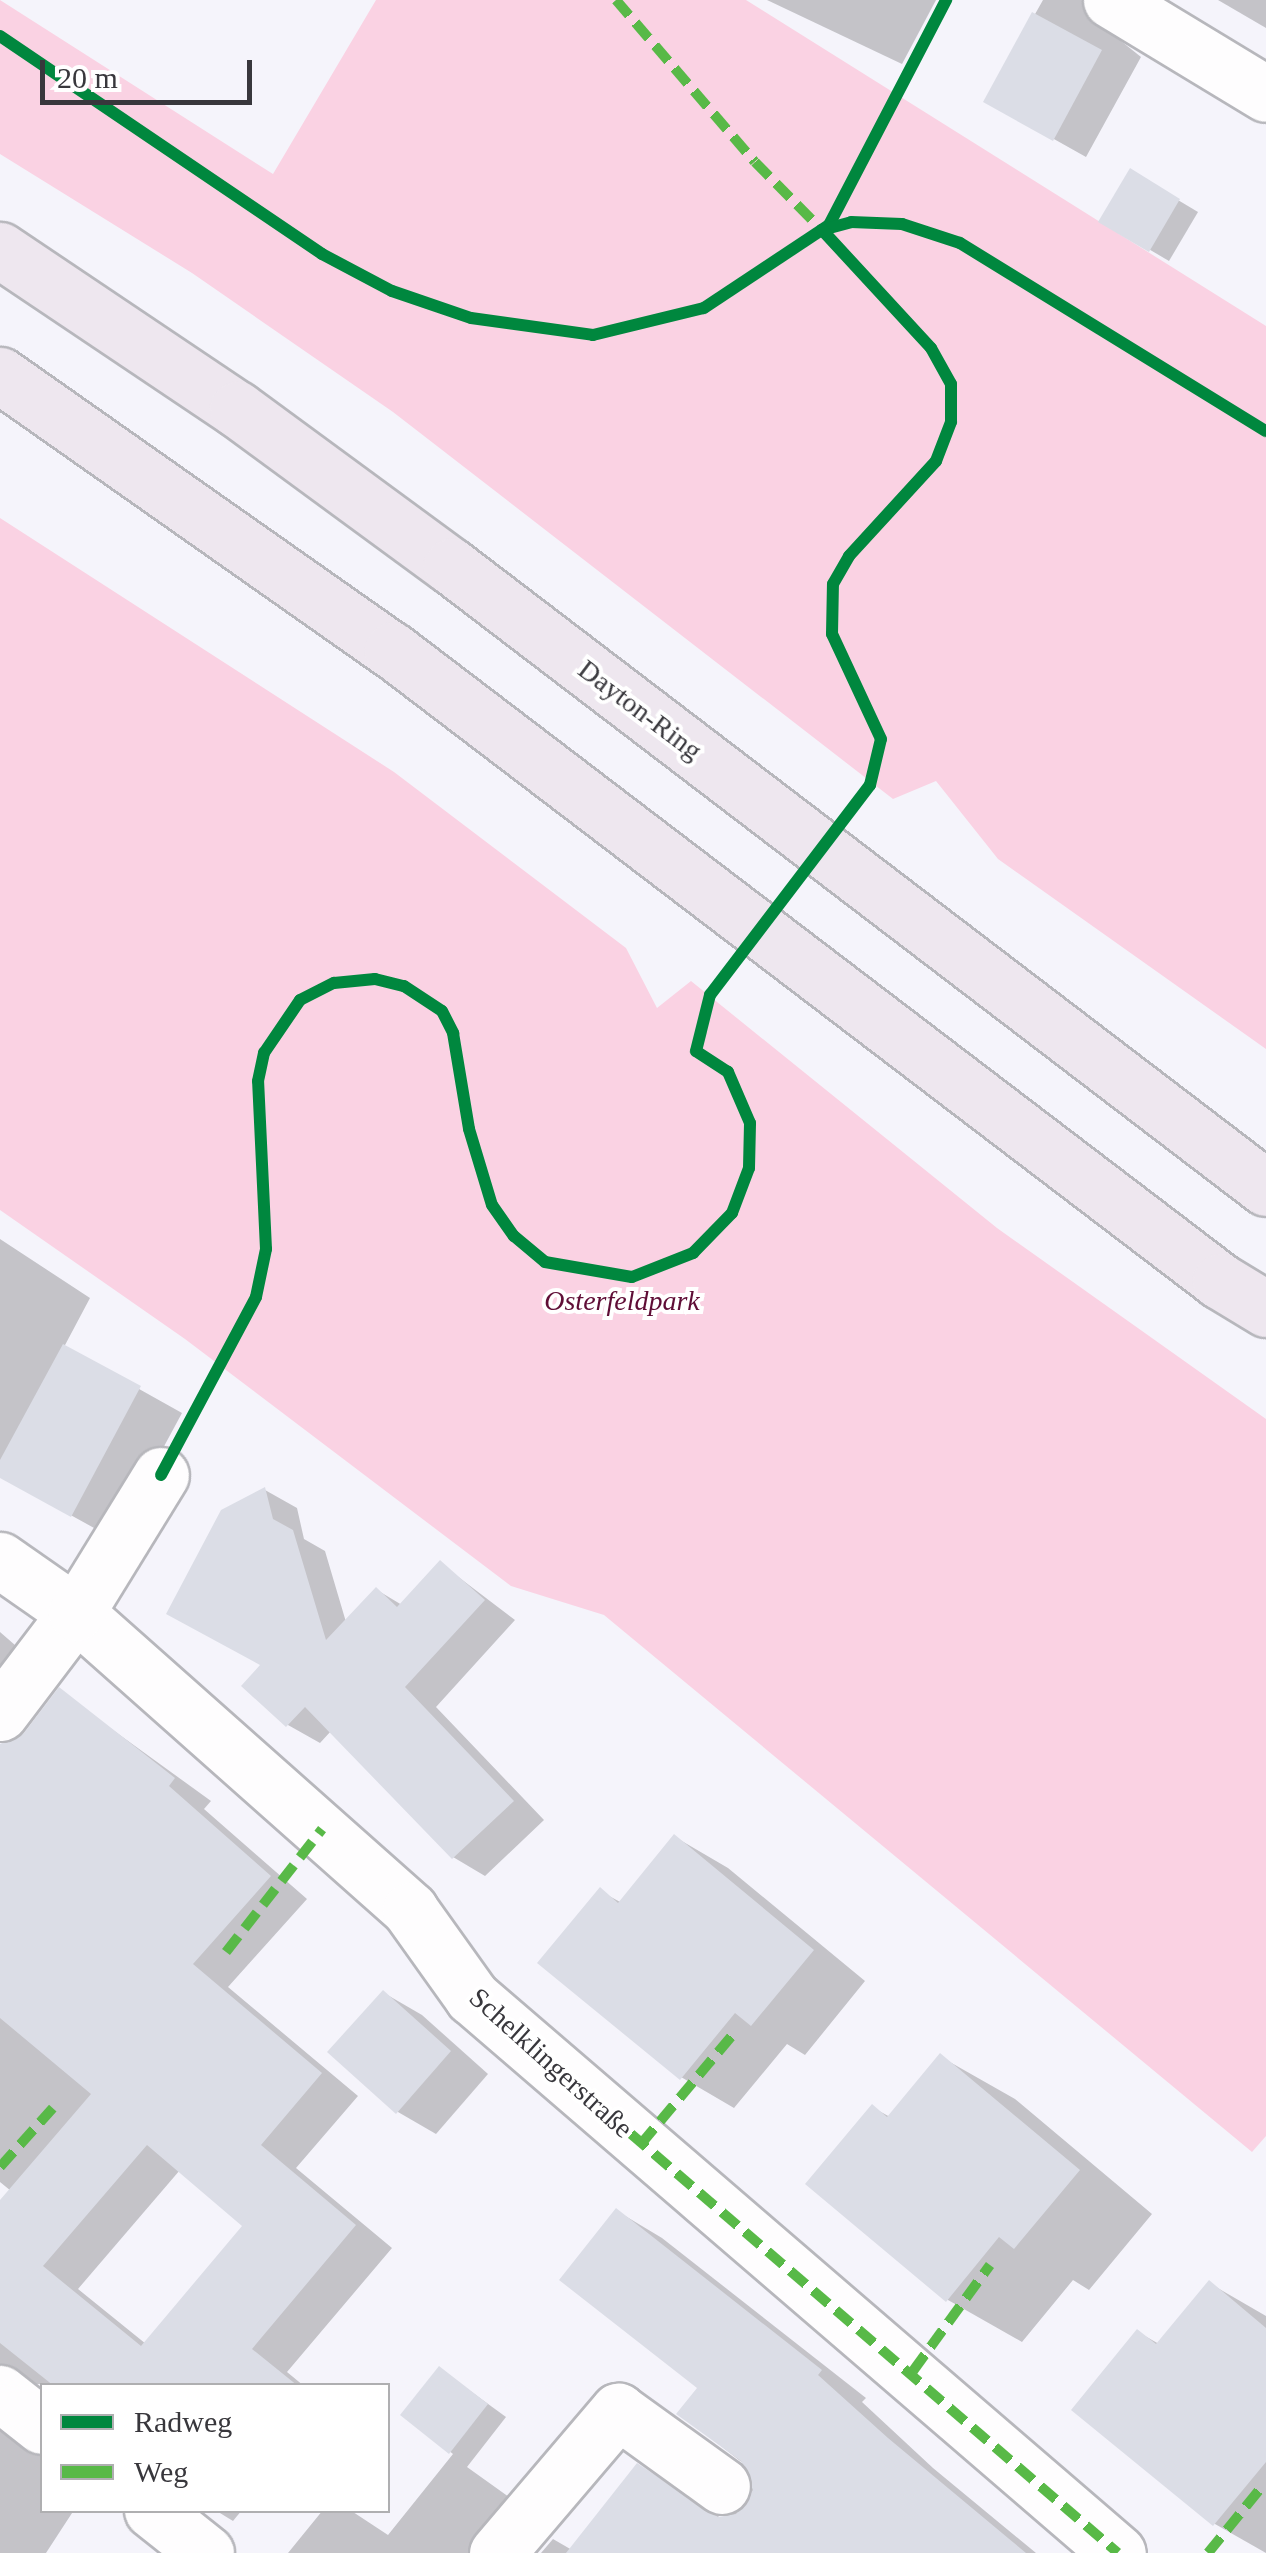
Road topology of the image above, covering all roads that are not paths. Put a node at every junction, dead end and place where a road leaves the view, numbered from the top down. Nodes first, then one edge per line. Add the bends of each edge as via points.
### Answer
1 (1111, 0) edge
2 (1266, 94) edge
3 (0, 250) edge
4 (0, 375) edge
5 (1266, 1188) edge
6 (1266, 1309) edge
7 (161, 1475) dead end
8 (0, 1560) edge
9 (76, 1613) junction
10 (0, 1713) edge
11 (0, 2392) edge
12 (40, 2424) edge
13 (722, 2486) dead end
14 (156, 2513) edge
15 (206, 2553) edge
16 (498, 2553) edge
17 (1118, 2553) edge

1 - 2 street
3 - 5 highway, Dayton-Ring via 237,409 451,566
4 - 6 highway via 392,650 1220,1281
7 - 9 street
8 - 9 street, Schelklingerstraße
9 - 10 street
9 - 17 street, Schelklingerstraße via 410,1910 472,1997
11 - 12 street
13 - 16 street via 618,2411
14 - 15 street

